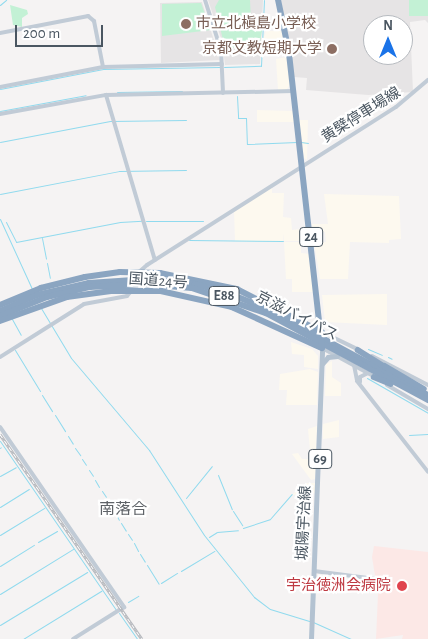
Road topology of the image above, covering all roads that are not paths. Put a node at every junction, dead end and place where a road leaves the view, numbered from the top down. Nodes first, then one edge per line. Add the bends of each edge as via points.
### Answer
1 (205, 0) edge
2 (278, 0) edge
3 (0, 33) edge
4 (222, 66) junction
5 (103, 67) junction
6 (428, 80) edge
7 (0, 87) edge
8 (293, 91) junction
9 (223, 93) junction
10 (106, 95) junction
11 (0, 114) edge
12 (302, 165) junction
13 (155, 260) junction
14 (140, 272) junction
15 (132, 291) junction
16 (34, 292) junction
17 (261, 299) junction
18 (0, 305) edge
19 (0, 311) edge
20 (7, 312) junction
21 (320, 315) junction
22 (0, 316) edge
23 (0, 321) edge
24 (305, 322) junction
25 (280, 327) junction
26 (322, 332) junction
27 (322, 348) junction
28 (358, 350) junction
29 (337, 356) junction
30 (0, 357) edge
31 (321, 365) junction
32 (354, 365) junction
33 (368, 373) junction
34 (374, 377) junction
35 (360, 384) junction
36 (427, 390) edge
37 (428, 400) edge
38 (428, 405) edge
39 (428, 409) edge
40 (0, 427) edge
41 (428, 472) edge
42 (314, 571) junction
43 (375, 579) dead end
44 (73, 639) edge
45 (311, 639) edge

1 - 4 street via 220,45
2 - 8 highway, 24 via 285,25
3 - 5 street via 88,16 94,21
4 - 5 street
4 - 9 street
5 - 7 street
6 - 12 street, 黄檗停車場線 via 406,101
8 - 9 street
8 - 12 highway, 24
9 - 10 street
10 - 11 street
10 - 13 street
12 - 13 street, 黄檗停車場線
12 - 21 highway, 24
13 - 14 street, 黄檗停車場線
14 - 15 street
14 - 16 highway, 国道24号 via 85,276
14 - 17 highway, 国道24号 via 206,280
15 - 23 highway, 国道24号 via 84,294 37,306
15 - 25 highway, 国道24号 via 202,298
15 - 30 street via 127,296 84,304
16 - 17 highway via 114,273 193,280
16 - 18 highway, 国道24号
16 - 19 highway, 京滋バイパス / E88
16 - 36 highway, 京滋バイパス / E88 via 128,279 176,281 213,289 284,317
17 - 24 highway, 国道24号
20 - 22 highway, 京滋バイパス / E88
20 - 25 highway via 69,294 139,288 196,293 254,312
20 - 37 highway, 京滋バイパス / E88 via 56,294 100,286 153,284 192,288 266,313
21 - 24 highway via 315,322
21 - 26 highway, 24
24 - 26 highway, 国道24号
25 - 27 highway, 国道24号
26 - 27 highway, 24
26 - 28 street
27 - 29 street
27 - 31 main road, 城陽宇治線 / 69
28 - 36 street
28 - 36 highway
29 - 31 main road via 328,357
29 - 32 street
31 - 42 main road, 城陽宇治線 / 69
32 - 33 street
32 - 35 street
33 - 34 street
33 - 35 street via 360,377
34 - 38 highway
34 - 39 street
35 - 41 street
40 - 44 street via 124,607
42 - 43 street
42 - 45 main road, 城陽宇治線 / 69

